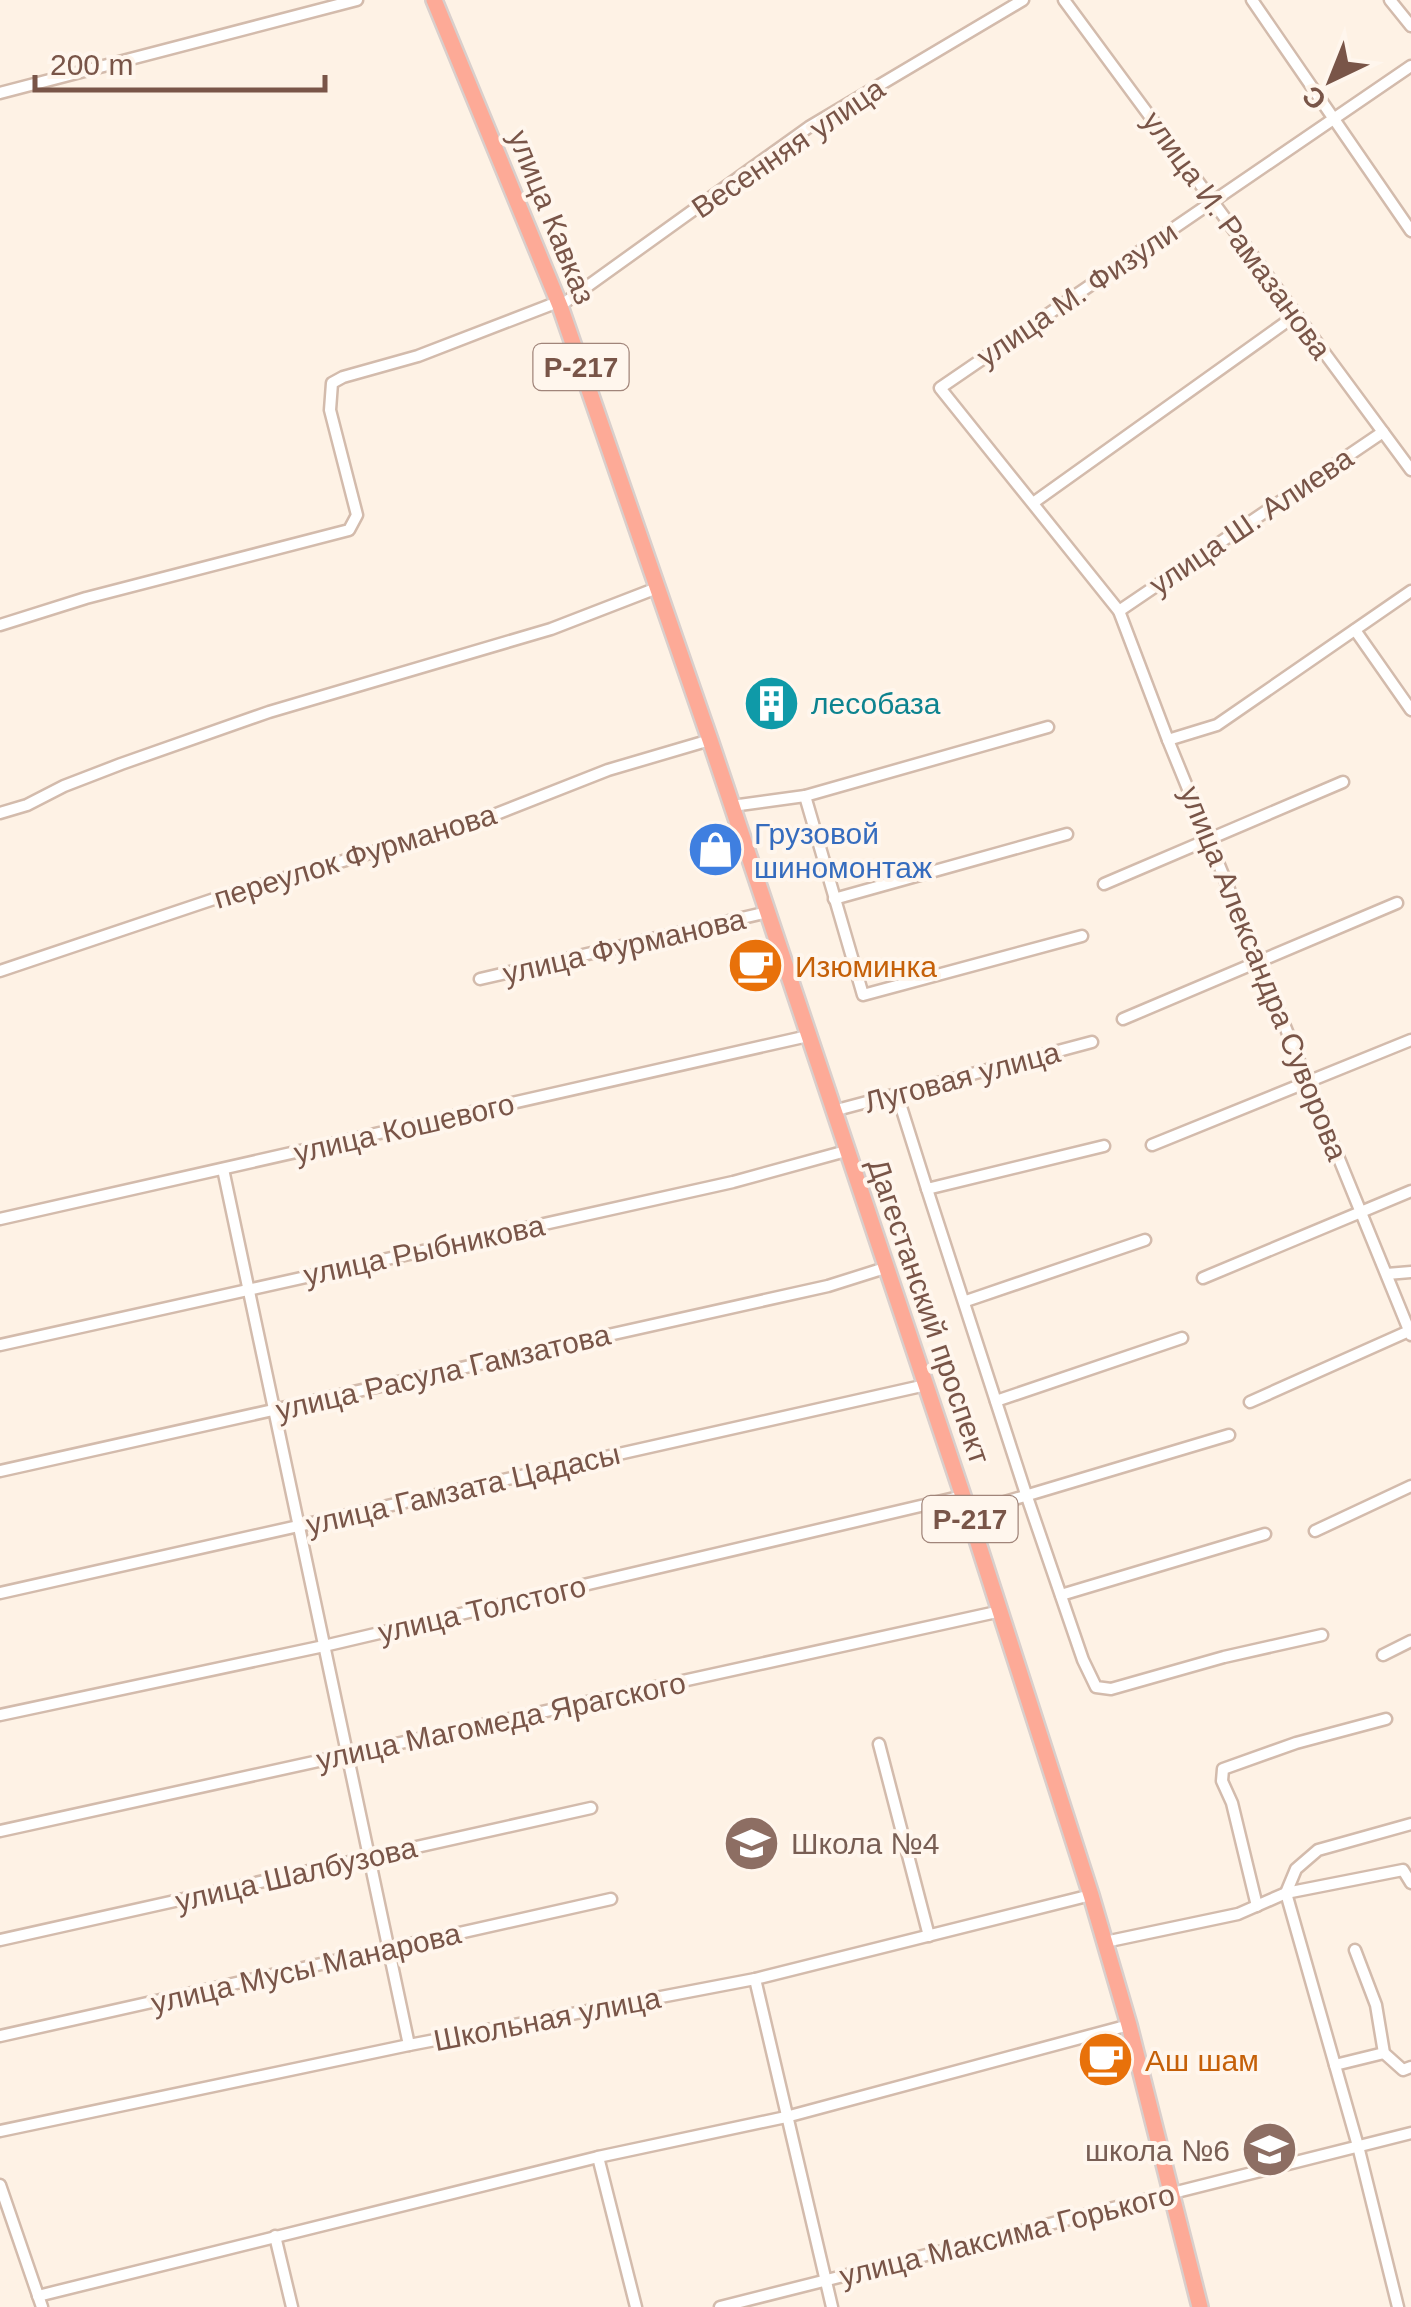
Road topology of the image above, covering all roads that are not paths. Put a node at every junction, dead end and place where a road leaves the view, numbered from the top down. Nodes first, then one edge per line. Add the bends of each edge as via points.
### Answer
1 (357, 0) edge
2 (434, 0) edge
3 (1023, 0) edge
4 (1064, 0) edge
5 (1252, 0) edge
6 (1390, 0) edge
7 (1411, 26) edge
8 (1411, 66) edge
9 (0, 93) edge
10 (1332, 120) junction
11 (1212, 202) junction
12 (1411, 231) edge
13 (559, 304) junction
14 (1296, 315) junction
15 (940, 388) joint
16 (1383, 432) junction
17 (1411, 470) edge
18 (1032, 503) junction
19 (657, 588) junction
20 (1411, 591) edge
21 (1119, 611) junction
22 (0, 625) edge
23 (1355, 630) junction
24 (1411, 710) edge
25 (1048, 727) dead end
26 (710, 740) junction
27 (1168, 740) junction
28 (1343, 782) dead end
29 (805, 796) junction
30 (732, 806) junction
31 (0, 813) edge
32 (1067, 834) dead end
33 (1211, 838) junction
34 (1104, 884) dead end
35 (834, 899) junction
36 (1397, 903) dead end
37 (768, 912) junction
38 (1082, 936) dead end
39 (1260, 961) junction
40 (0, 971) edge
41 (480, 979) dead end
42 (1123, 1019) dead end
43 (808, 1036) junction
44 (1411, 1040) edge
45 (1092, 1042) dead end
46 (1309, 1081) junction
47 (897, 1094) junction
48 (832, 1111) junction
49 (1152, 1145) dead end
50 (1104, 1146) dead end
51 (846, 1152) junction
52 (223, 1170) junction
53 (927, 1188) junction
54 (1411, 1191) edge
55 (1362, 1212) junction
56 (0, 1219) edge
57 (1146, 1240) dead end
58 (885, 1268) junction
59 (1411, 1272) edge
60 (1386, 1274) junction
61 (1203, 1278) dead end
62 (248, 1288) junction
63 (966, 1300) junction
64 (1410, 1333) edge
65 (1182, 1338) dead end
66 (0, 1345) edge
67 (926, 1384) junction
68 (996, 1401) junction
69 (1250, 1402) dead end
70 (275, 1409) junction
71 (1229, 1435) dead end
72 (0, 1471) edge
73 (1411, 1486) edge
74 (1026, 1494) junction
75 (963, 1496) junction
76 (968, 1513) junction
77 (299, 1526) junction
78 (1316, 1531) dead end
79 (1265, 1534) dead end
80 (0, 1593) edge
81 (1061, 1595) junction
82 (1001, 1611) junction
83 (1322, 1634) dead end
84 (1411, 1641) edge
85 (324, 1646) junction
86 (1382, 1656) dead end
87 (0, 1715) edge
88 (1386, 1719) dead end
89 (879, 1744) dead end
90 (347, 1755) junction
91 (591, 1808) dead end
92 (1411, 1824) edge
93 (0, 1832) edge
94 (369, 1858) junction
95 (1411, 1883) edge
96 (1286, 1893) junction
97 (1091, 1895) junction
98 (611, 1899) dead end
99 (1256, 1906) junction
100 (930, 1936) junction
101 (0, 1940) edge
102 (1105, 1942) junction
103 (1355, 1950) dead end
104 (389, 1951) junction
105 (755, 1979) junction
106 (1129, 2025) junction
107 (0, 2036) edge
108 (409, 2045) junction
109 (1384, 2053) junction
110 (1335, 2065) junction
111 (1411, 2067) edge
112 (786, 2116) junction
113 (0, 2131) edge
114 (1411, 2133) edge
115 (1358, 2146) junction
116 (598, 2157) junction
117 (0, 2185) edge
118 (1171, 2195) junction
119 (274, 2236) junction
120 (825, 2281) junction
121 (40, 2302) edge
122 (292, 2307) edge
123 (636, 2307) edge
124 (720, 2307) edge
125 (832, 2307) edge
126 (1200, 2307) edge
127 (1398, 2307) edge

1 - 9 street
2 - 13 highway, улица Кавказ / Р-217
3 - 13 street, Весенняя улица via 809,127
4 - 11 street, улица И. Рамазанова
5 - 10 street
6 - 7 street
8 - 10 street, улица М. Физули
10 - 11 street, улица М. Физули
10 - 12 street
11 - 14 street, улица И. Рамазанова
11 - 15 street, улица М. Физули
13 - 19 highway, улица Кавказ / Р-217
13 - 22 street, Весенняя улица via 332,383 330,410 356,515 349,530
14 - 16 street, улица И. Рамазанова
14 - 18 street
15 - 18 street, улица Александра Суворова
16 - 17 street, улица И. Рамазанова
16 - 21 street, улица Ш. Алиева
18 - 21 street, улица Александра Суворова
19 - 26 highway, улица Кавказ / Р-217
19 - 31 street via 551,629 268,712
20 - 23 street
21 - 27 street, улица Александра Суворова
23 - 24 street
23 - 27 street via 1217,726
25 - 29 street
26 - 30 highway, Дагестанский проспект / Р-217
26 - 40 street, переулок Фурманова via 608,770 476,822 220,896
27 - 33 street, улица Александра Суворова
28 - 33 street
29 - 30 street
29 - 35 street
30 - 37 highway, Дагестанский проспект / Р-217
32 - 35 street
33 - 34 street
33 - 39 street, улица Александра Суворова
35 - 38 street via 863,995
36 - 39 street
37 - 41 street, улица Фурманова
37 - 43 highway, Дагестанский проспект / Р-217
39 - 42 street
39 - 46 street, улица Александра Суворова
43 - 48 highway, Дагестанский проспект / Р-217
43 - 52 street, улица Кошевого
44 - 46 street
45 - 47 street, Луговая улица
46 - 49 street
46 - 55 street, улица Александра Суворова
47 - 48 street, Луговая улица
47 - 53 street
48 - 51 highway, Дагестанский проспект / Р-217
50 - 53 street
51 - 58 highway, Дагестанский проспект / Р-217
51 - 62 street, улица Рыбникова
52 - 56 street, улица Кошевого
52 - 62 street
53 - 63 street
54 - 55 street
55 - 60 street, улица Александра Суворова
55 - 61 street
57 - 63 street
58 - 67 highway, Дагестанский проспект / Р-217
58 - 70 street, улица Расула Гамзатова
59 - 60 street
60 - 64 street, улица Александра Суворова
62 - 66 street, улица Рыбникова
62 - 70 street
63 - 68 street
64 - 69 street
65 - 68 street
67 - 75 highway, Дагестанский проспект / Р-217
67 - 77 street, улица Гамзата Цадасы
68 - 74 street
70 - 72 street, улица Расула Гамзатова
70 - 77 street
71 - 74 street
73 - 78 street
74 - 76 street
74 - 81 street
75 - 76 highway, Дагестанский проспект / Р-217
75 - 85 street, улица Толстого
76 - 82 highway, Дагестанский проспект / Р-217
77 - 80 street, улица Гамзата Цадасы
77 - 85 street
79 - 81 street
81 - 83 street via 1096,1687 1111,1689
82 - 90 street, улица Магомеда Ярагского
82 - 97 highway, Дагестанский проспект / Р-217
84 - 86 street
85 - 87 street, улица Толстого
85 - 90 street
88 - 99 street via 1223,1769
89 - 100 street
90 - 93 street, улица Магомеда Ярагского
90 - 94 street
91 - 94 street, улица Шалбузова
92 - 96 street via 1318,1850 1296,1869
94 - 101 street, улица Шалбузова
94 - 104 street
95 - 96 street via 1403,1870
96 - 99 street
96 - 110 street
97 - 100 street, Школьная улица
97 - 102 highway, Дагестанский проспект / Р-217
98 - 104 street, улица Мусы Манарова
99 - 102 street
100 - 105 street, Школьная улица
102 - 106 highway, Дагестанский проспект / Р-217
103 - 109 street via 1376,2005
104 - 107 street, улица Мусы Манарова
104 - 108 street
105 - 108 street, Школьная улица
105 - 112 street
106 - 112 street
106 - 118 highway, Дагестанский проспект / Р-217
108 - 113 street, Школьная улица
109 - 110 street
109 - 111 street via 1403,2070
110 - 115 street
112 - 116 street
112 - 120 street
114 - 115 street, улица Максима Горького
115 - 118 street, улица Максима Горького
115 - 127 street
116 - 119 street
116 - 123 street
117 - 121 street
118 - 120 street, улица Максима Горького
118 - 126 highway, Дагестанский проспект / Р-217
119 - 121 street
119 - 122 street
120 - 124 street, улица Максима Горького
120 - 125 street

